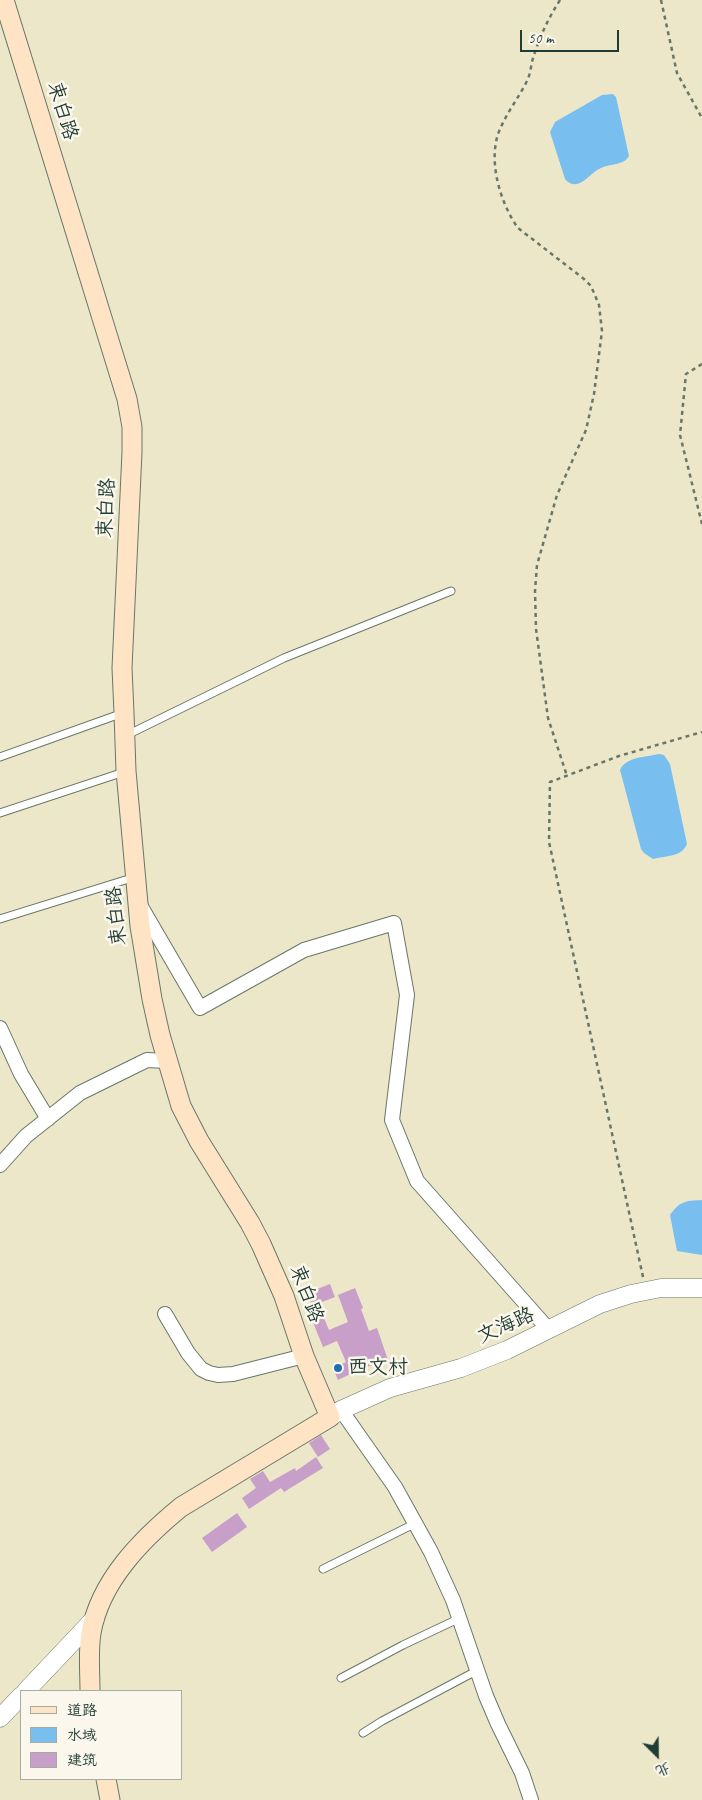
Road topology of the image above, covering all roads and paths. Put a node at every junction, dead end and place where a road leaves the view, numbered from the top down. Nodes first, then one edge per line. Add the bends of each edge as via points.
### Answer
1 (4, 0) edge
2 (560, 0) edge
3 (661, 0) edge
4 (702, 118) edge
5 (702, 364) edge
6 (702, 524) edge
7 (451, 591) dead end
8 (124, 713) junction
9 (702, 732) edge
10 (124, 737) junction
11 (0, 757) edge
12 (126, 771) junction
13 (567, 776) junction
14 (0, 814) edge
15 (136, 877) junction
16 (138, 902) junction
17 (0, 919) edge
18 (0, 1028) edge
19 (167, 1061) junction
20 (48, 1119) junction
21 (0, 1165) edge
22 (702, 1288) edge
23 (646, 1291) junction
24 (165, 1314) dead end
25 (548, 1330) junction
26 (304, 1356) junction
27 (335, 1413) junction
28 (416, 1523) junction
29 (323, 1569) dead end
30 (95, 1618) junction
31 (460, 1618) junction
32 (478, 1670) junction
33 (341, 1678) dead end
34 (27, 1690) edge
35 (90, 1690) edge
36 (20, 1697) edge
37 (0, 1718) edge
38 (363, 1734) dead end
39 (106, 1780) edge
40 (110, 1800) edge
41 (531, 1800) edge

1 - 8 main road, 束白路 via 127,399 132,427 122,668
2 - 13 path via 544,27 528,79 500,129 495,149 496,175 512,220 591,286 599,305 602,331 586,430 557,495 536,576 536,629 548,718
3 - 4 path via 677,73
5 - 6 path via 686,374 680,435
7 - 10 lane via 284,658
8 - 10 main road, 束白路
8 - 11 lane
9 - 13 path via 619,756
10 - 12 main road, 束白路
12 - 14 lane
12 - 15 main road, 束白路
13 - 23 path via 550,782 549,842
15 - 16 main road, 束白路
15 - 17 lane
16 - 19 main road, 束白路 via 145,963
16 - 25 street via 200,1008 304,950 394,923 407,995 392,1120 418,1181
18 - 20 street via 20,1074
19 - 20 street via 147,1060 124,1070 80,1093
19 - 26 main road, 束白路 via 174,1089 189,1124 261,1244 284,1296
20 - 21 street via 26,1136
22 - 23 street, 文海路
23 - 25 street, 文海路 via 600,1304
24 - 26 street via 188,1354 201,1370 209,1373 233,1374
25 - 27 street, 文海路 via 461,1368 390,1388
26 - 27 main road, 束白路
27 - 28 street via 395,1487
27 - 30 main road via 201,1494 163,1522 122,1567 106,1590
28 - 29 lane
28 - 31 street
30 - 34 street
30 - 35 main road via 91,1634
31 - 32 street
31 - 33 lane
32 - 38 lane
32 - 41 street
36 - 37 street
39 - 40 main road

